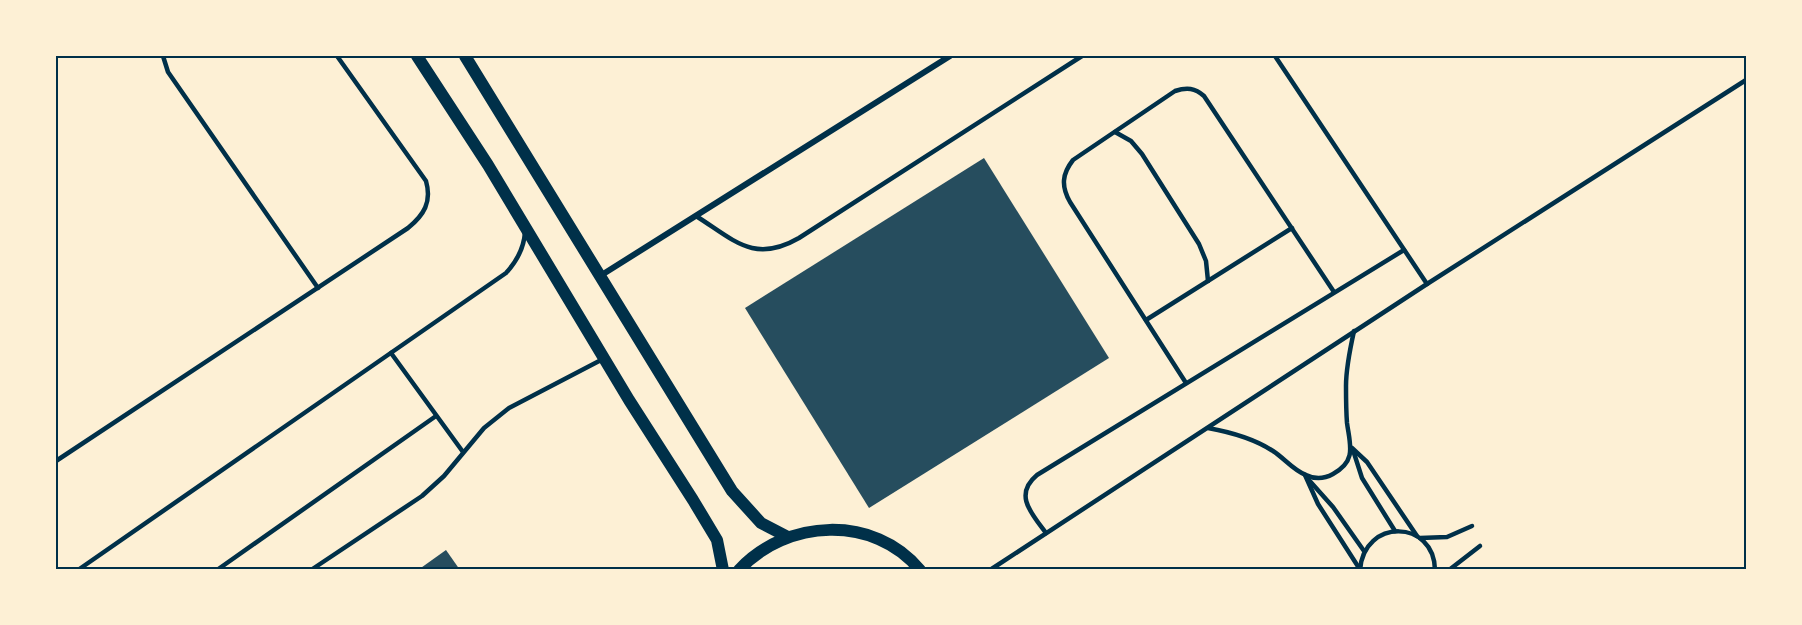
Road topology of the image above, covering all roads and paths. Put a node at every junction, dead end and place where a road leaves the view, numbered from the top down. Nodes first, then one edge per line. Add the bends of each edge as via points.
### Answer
1 (163, 56) edge
2 (337, 56) edge
3 (417, 56) edge
4 (465, 56) edge
5 (950, 56) edge
6 (1082, 56) edge
7 (1275, 56) edge
8 (1746, 80) edge
9 (1115, 132) junction
10 (696, 216) junction
11 (525, 226) junction
12 (1292, 228) junction
13 (1404, 250) junction
14 (599, 277) junction
15 (1208, 281) junction
16 (1427, 284) junction
17 (318, 288) junction
18 (1334, 292) junction
19 (1146, 320) junction
20 (1354, 331) junction
21 (391, 353) junction
22 (604, 358) junction
23 (1186, 383) junction
24 (436, 416) junction
25 (1208, 428) junction
26 (1352, 448) junction
27 (462, 452) junction
28 (56, 461) edge
29 (1305, 475) junction
30 (1472, 526) dead end
31 (1395, 531) junction
32 (1046, 533) junction
33 (786, 536) junction
34 (1419, 537) junction
35 (1480, 546) dead end
36 (1364, 551) junction
37 (1360, 569) edge
38 (78, 570) edge
39 (217, 570) edge
40 (311, 570) edge
41 (723, 570) edge
42 (739, 570) edge
43 (920, 570) edge
44 (990, 570) edge
45 (1435, 570) edge
46 (1449, 570) edge

1 - 17 lane via 168,72
2 - 17 lane via 426,181 429,191 424,213 408,228
3 - 11 main road
4 - 14 main road
5 - 10 street
6 - 10 lane via 789,244 756,250
7 - 13 lane
8 - 16 lane
9 - 12 lane via 1175,91 1198,91
9 - 15 lane via 1131,141 1142,154 1199,244
9 - 19 lane via 1073,160 1063,185
10 - 14 street
11 - 21 lane via 521,252 506,273
11 - 22 main road
12 - 15 lane
12 - 18 lane
13 - 16 lane
13 - 18 lane
14 - 33 main road via 732,491 761,523
15 - 19 lane
16 - 20 lane
17 - 28 lane
18 - 23 lane
19 - 23 lane
20 - 25 lane
20 - 26 lane via 1346,378
21 - 24 lane
21 - 38 lane
22 - 27 lane via 509,408
22 - 41 main road via 717,540
23 - 32 lane via 1032,479 1025,500
24 - 27 lane
24 - 39 lane
25 - 29 lane via 1251,439
25 - 32 lane
26 - 29 lane via 1340,470 1317,478
26 - 31 lane via 1362,478
26 - 34 lane via 1367,462
27 - 40 lane via 422,496
29 - 36 lane
29 - 37 lane via 1318,504
30 - 34 lane via 1447,537
31 - 34 lane
31 - 36 lane via 1377,537
32 - 44 lane
33 - 42 main road via 753,555
33 - 43 main road via 825,529 857,531 887,543
34 - 45 lane via 1433,556
35 - 46 lane
36 - 37 lane

